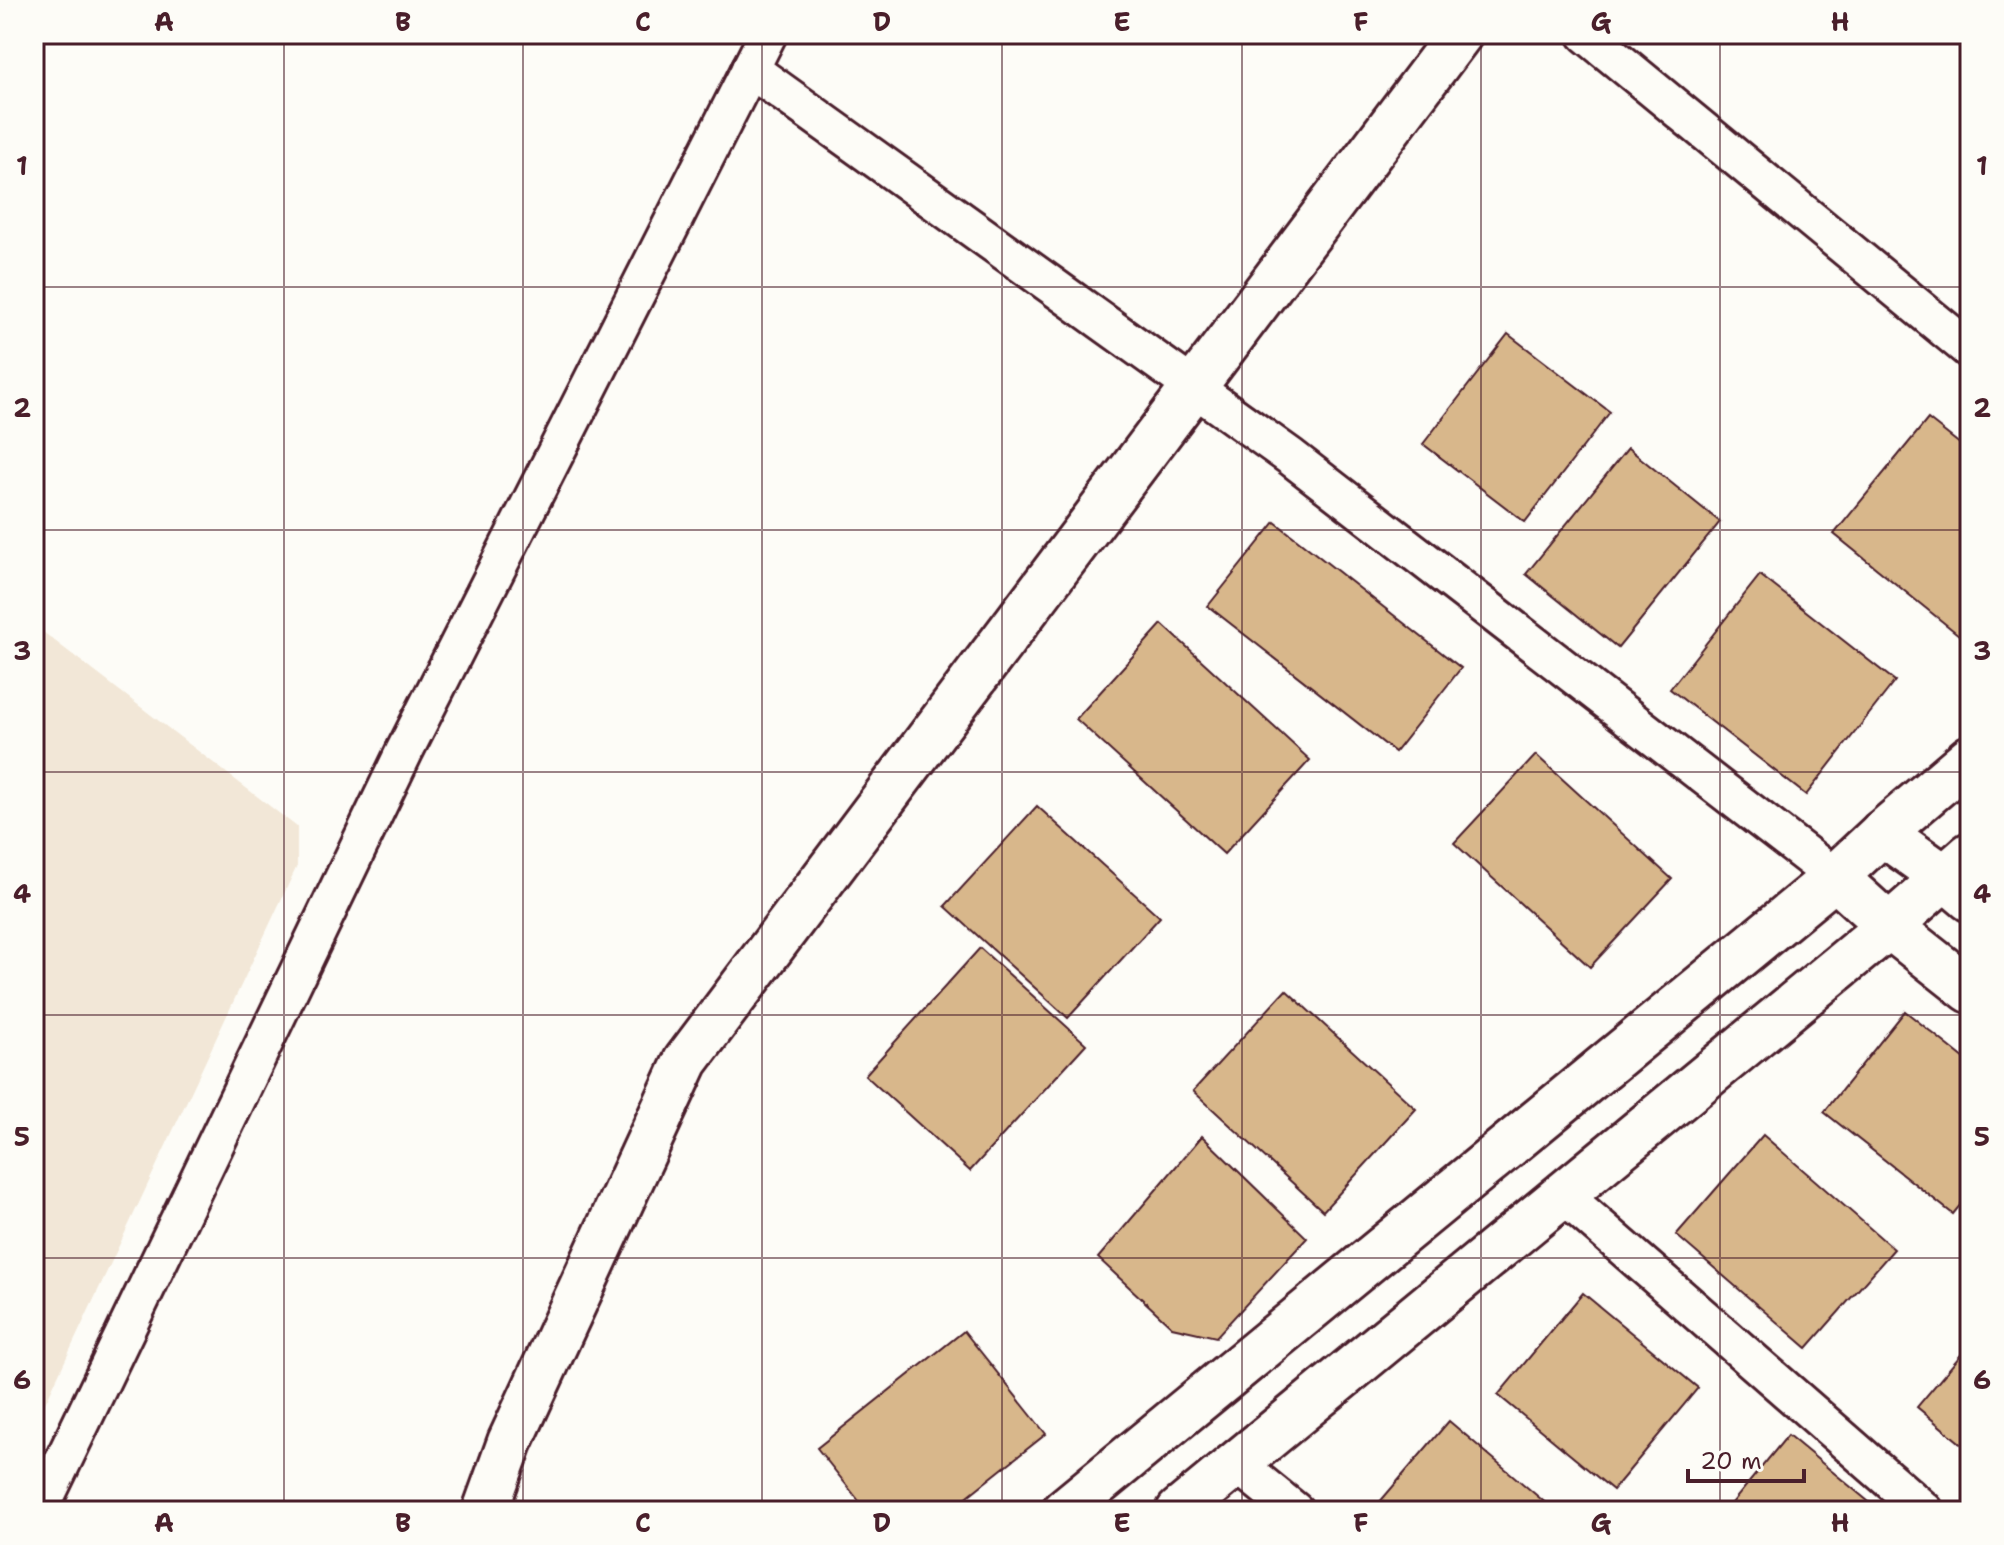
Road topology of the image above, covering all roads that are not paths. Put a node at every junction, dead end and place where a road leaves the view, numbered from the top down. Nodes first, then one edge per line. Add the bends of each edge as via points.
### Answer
1 (768, 34) edge
2 (1460, 34) edge
3 (1586, 34) edge
4 (750, 69) junction
5 (1970, 350) edge
6 (1193, 387) junction
7 (1970, 758) edge
8 (1882, 833) junction
9 (1835, 877) junction
10 (1961, 877) edge
11 (1889, 926) junction
12 (1970, 990) edge
13 (1563, 1195) junction
14 (1237, 1464) junction
15 (39, 1511) edge
16 (485, 1511) edge
17 (1064, 1511) edge
18 (1179, 1511) edge
19 (1295, 1511) edge
20 (1925, 1511) edge

1 - 4 street
2 - 6 street
3 - 5 street
4 - 6 street
4 - 15 street via 404,752
6 - 9 street
6 - 16 street via 686,1061 510,1442
7 - 8 street
8 - 9 street
8 - 10 street
9 - 11 street
9 - 17 street
10 - 11 street
11 - 12 street
11 - 13 street
13 - 14 street
13 - 20 street
14 - 18 street
14 - 19 street

